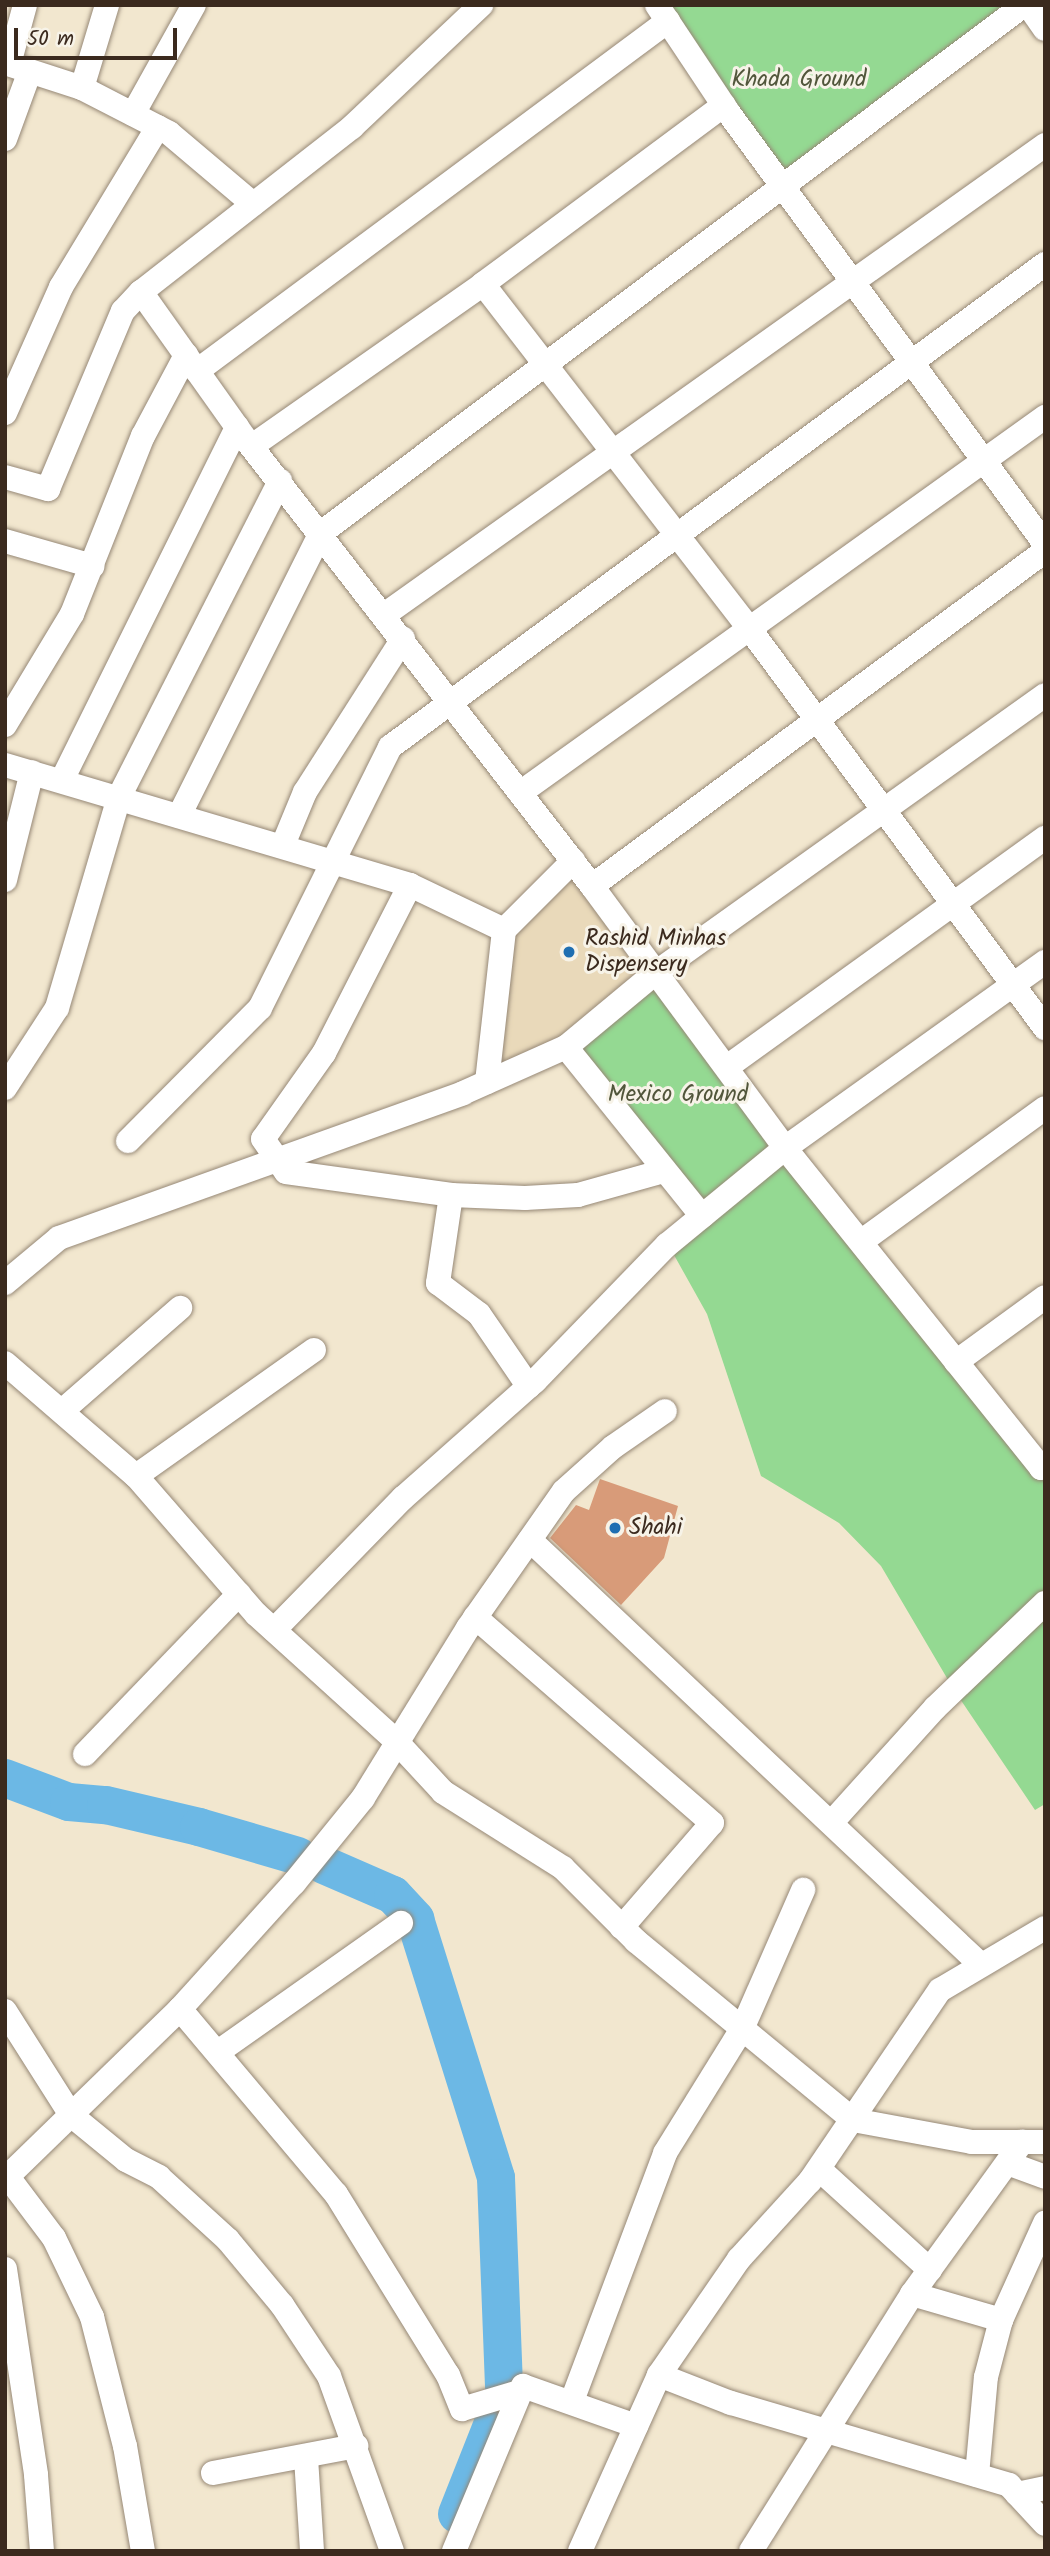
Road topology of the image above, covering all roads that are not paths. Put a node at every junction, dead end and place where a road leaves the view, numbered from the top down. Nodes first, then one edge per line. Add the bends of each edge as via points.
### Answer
1 (25, 5) edge
2 (107, 5) edge
3 (194, 5) edge
4 (481, 5) edge
5 (1026, 5) edge
6 (663, 13) edge
7 (1045, 29) edge
8 (15, 66) edge
9 (82, 88) junction
10 (724, 105) junction
11 (134, 114) junction
12 (158, 127) junction
13 (5, 139) edge
14 (1045, 145) edge
15 (784, 187) junction
16 (253, 204) junction
17 (1045, 264) edge
18 (853, 282) junction
19 (483, 284) junction
20 (141, 292) junction
21 (192, 363) junction
22 (914, 364) junction
23 (546, 365) junction
24 (5, 414) edge
25 (1045, 417) edge
26 (244, 436) junction
27 (614, 454) junction
28 (987, 462) junction
29 (5, 477) edge
30 (280, 481) junction
31 (321, 533) junction
32 (678, 537) junction
33 (5, 541) edge
34 (1045, 544) edge
35 (1045, 551) edge
36 (92, 566) junction
37 (384, 615) junction
38 (749, 628) junction
39 (403, 639) junction
40 (1045, 695) edge
41 (449, 700) junction
42 (817, 720) junction
43 (5, 725) edge
44 (5, 765) edge
45 (32, 772) junction
46 (62, 780) junction
47 (520, 793) junction
48 (119, 797) junction
49 (884, 810) junction
50 (179, 816) junction
51 (1045, 838) edge
52 (283, 845) junction
53 (332, 860) junction
54 (573, 861) junction
55 (5, 880) edge
56 (410, 885) junction
57 (592, 886) junction
58 (953, 904) junction
59 (503, 930) junction
60 (1045, 962) edge
61 (654, 974) junction
62 (1013, 985) junction
63 (1045, 1028) edge
64 (566, 1047) junction
65 (727, 1068) junction
66 (487, 1082) junction
67 (5, 1088) edge
68 (1045, 1108) edge
69 (128, 1141) dead end
70 (785, 1148) junction
71 (276, 1159) junction
72 (664, 1171) junction
73 (451, 1195) junction
74 (702, 1216) junction
75 (862, 1241) junction
76 (5, 1283) edge
77 (1045, 1297) edge
78 (180, 1308) dead end
79 (314, 1350) dead end
80 (956, 1362) junction
81 (5, 1363) edge
82 (529, 1387) junction
83 (62, 1411) junction
84 (665, 1411) dead end
85 (1045, 1465) edge
86 (136, 1476) junction
87 (530, 1540) junction
88 (239, 1594) junction
89 (1045, 1603) edge
90 (475, 1617) junction
91 (274, 1630) junction
92 (396, 1741) junction
93 (85, 1754) dead end
94 (832, 1822) junction
95 (803, 1890) dead end
96 (401, 1923) dead end
97 (622, 1927) junction
98 (1045, 1928) edge
99 (979, 1964) junction
100 (180, 2009) junction
101 (5, 2011) edge
102 (743, 2027) junction
103 (218, 2052) junction
104 (71, 2115) junction
105 (853, 2120) junction
106 (1034, 2142) edge
107 (1010, 2164) junction
108 (819, 2169) junction
109 (1045, 2177) edge
110 (6, 2178) edge
111 (1043, 2232) edge
112 (5, 2269) edge
113 (930, 2270) junction
114 (912, 2294) junction
115 (1001, 2320) junction
116 (659, 2375) junction
117 (516, 2393) junction
118 (572, 2401) junction
119 (636, 2426) junction
120 (824, 2430) junction
121 (356, 2446) junction
122 (306, 2458) junction
123 (213, 2473) dead end
124 (976, 2475) junction
125 (1045, 2488) edge
126 (1017, 2494) junction
127 (1045, 2524) edge
128 (42, 2551) edge
129 (143, 2551) edge
130 (312, 2551) edge
131 (391, 2551) edge
132 (454, 2551) edge
133 (580, 2551) edge
134 (751, 2551) edge

1 - 8 street
2 - 9 street
3 - 11 street
4 - 16 street via 352,127
5 - 7 street
5 - 15 street
6 - 10 street
6 - 21 street
8 - 9 street
8 - 13 street
9 - 11 street
10 - 15 street
10 - 19 street
11 - 12 street
12 - 16 street
12 - 24 street via 61,287
14 - 18 street
15 - 18 street
15 - 23 street
16 - 20 street
17 - 22 street
18 - 22 street
18 - 27 street
19 - 23 street
19 - 26 street
20 - 21 street
20 - 29 street via 123,311 48,489
21 - 26 street
21 - 36 street via 144,436
22 - 28 street
22 - 32 street
23 - 27 street
23 - 31 street
25 - 28 street
26 - 30 street
26 - 46 street
27 - 32 street
27 - 37 street
28 - 34 street
28 - 38 street
30 - 31 street
30 - 48 street
31 - 37 street
31 - 50 street
32 - 38 street
32 - 41 street
33 - 36 street
35 - 42 street
36 - 43 street via 72,614
37 - 39 street
38 - 42 street
38 - 47 street
39 - 41 street
39 - 52 street via 305,792
40 - 49 street
41 - 47 street
41 - 53 street via 390,747
42 - 49 street
42 - 57 street
44 - 45 street
45 - 46 street
45 - 55 street
46 - 48 street
47 - 54 street
48 - 50 street
48 - 67 street via 57,1008
49 - 58 street
49 - 61 street
50 - 52 street
51 - 58 street
52 - 53 street
53 - 56 street
53 - 69 street via 260,1008
54 - 57 street
54 - 59 street
56 - 59 street
56 - 71 street via 324,1053 263,1139
57 - 61 street
58 - 62 street
58 - 65 street
59 - 66 street
60 - 62 street
61 - 64 street
61 - 65 street
62 - 63 street
62 - 70 street
64 - 66 street
64 - 72 street
65 - 70 street
66 - 71 street
68 - 75 street
70 - 74 street
70 - 75 street
71 - 73 street via 286,1172 303,1178
71 - 76 street via 59,1238
72 - 73 street via 578,1195
72 - 74 street
73 - 82 street via 439,1283 479,1314
74 - 82 street
75 - 80 street
77 - 80 street
78 - 83 street
79 - 86 street
80 - 85 street via 1041,1468
81 - 83 street
82 - 91 street via 403,1498
83 - 86 street
84 - 87 street via 613,1447 564,1491
86 - 88 street
87 - 90 street
87 - 94 street
88 - 91 street
88 - 93 street
89 - 94 street via 935,1708
90 - 92 street
90 - 97 street via 712,1823
91 - 92 street
92 - 97 street via 443,1792 563,1868
92 - 100 street via 363,1798
94 - 99 street
95 - 102 street
96 - 103 street
97 - 102 street
98 - 99 street
99 - 105 street via 940,1990
100 - 103 street
100 - 104 street
101 - 104 street
102 - 105 street
102 - 118 street via 665,2153
103 - 117 street via 336,2194 448,2375 462,2409
104 - 110 street
104 - 121 street via 126,2160 159,2177 228,2240 282,2305 329,2376
105 - 106 street via 972,2142
105 - 108 street
106 - 107 street
107 - 109 street
107 - 113 street
108 - 113 street
108 - 116 street via 739,2259
110 - 129 street via 54,2238 92,2317 125,2446
111 - 115 street
112 - 128 street via 36,2475
113 - 114 street
114 - 115 street
114 - 120 street
115 - 124 street via 986,2377
116 - 119 street
116 - 120 street via 731,2403
117 - 118 street via 523,2386
117 - 132 street
118 - 119 street
119 - 133 street
120 - 124 street
120 - 134 street
121 - 122 street
121 - 131 street
122 - 123 street
122 - 130 street
124 - 126 street via 1009,2485
125 - 126 street
126 - 127 street

